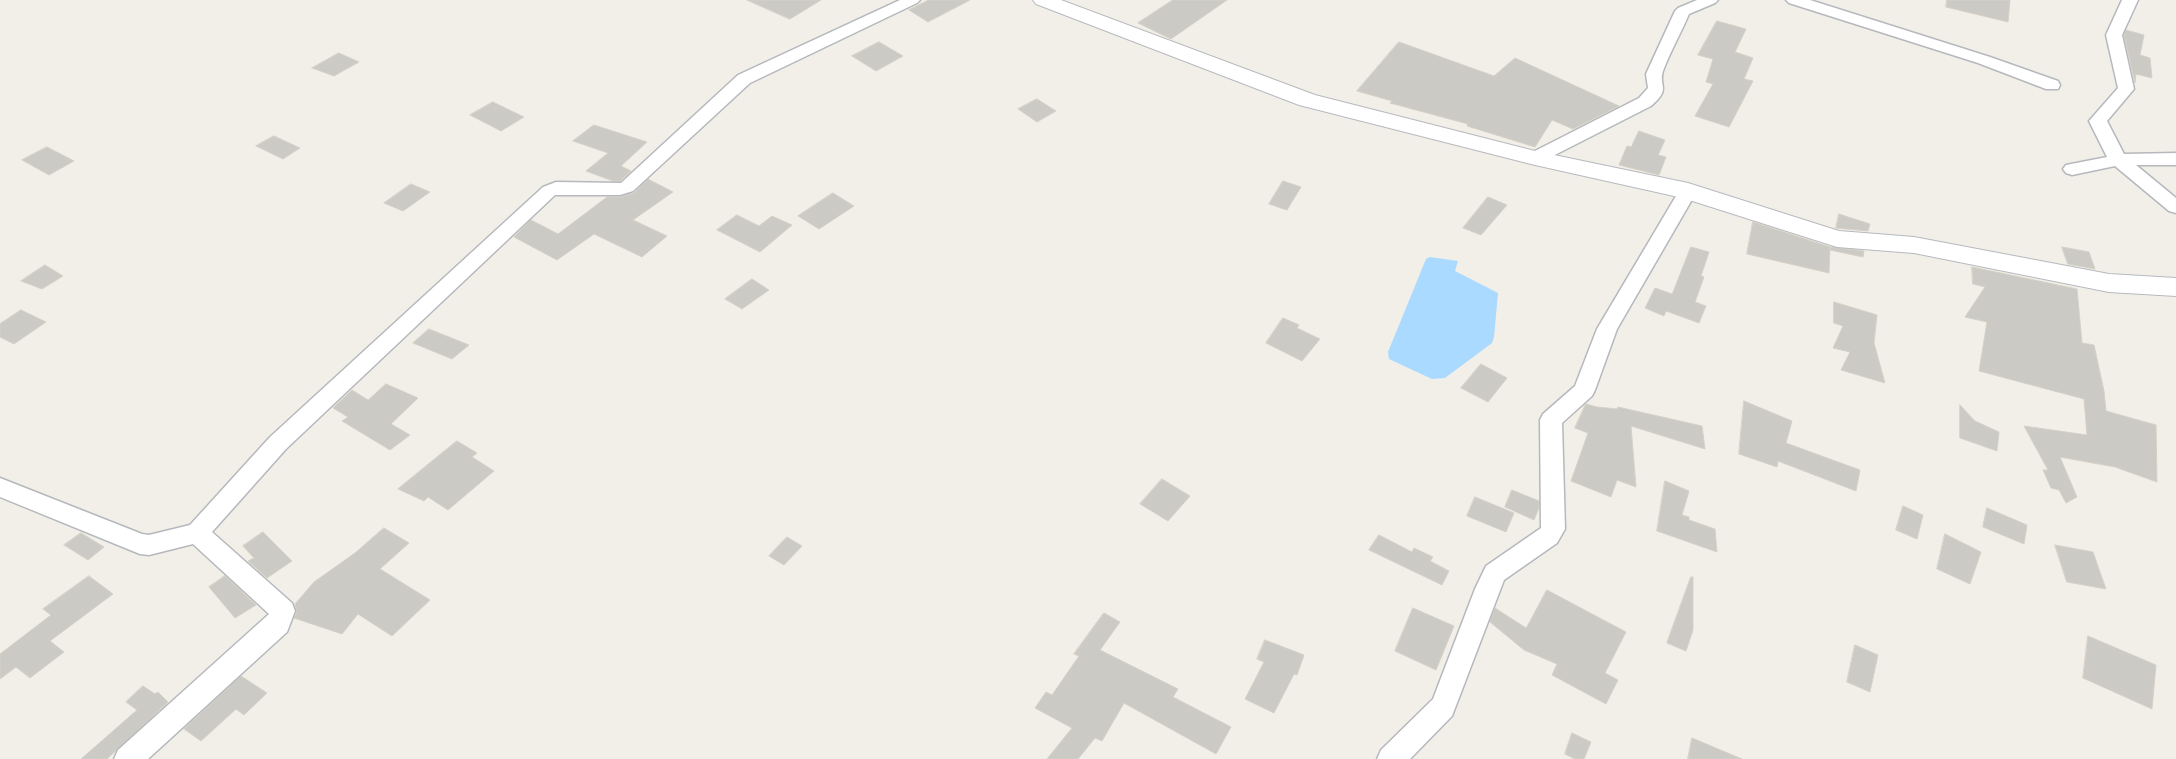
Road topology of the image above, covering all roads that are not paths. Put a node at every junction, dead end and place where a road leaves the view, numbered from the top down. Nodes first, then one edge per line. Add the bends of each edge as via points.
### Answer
1 (912, 0) edge
2 (1043, 0) edge
3 (1710, 0) edge
4 (1794, 0) edge
5 (2130, 0) edge
6 (2052, 85) dead end
7 (1535, 158) junction
8 (2176, 159) edge
9 (2118, 160) junction
10 (2072, 170) dead end
11 (1688, 191) junction
12 (2176, 207) edge
13 (2176, 287) edge
14 (0, 487) edge
15 (197, 533) junction
16 (128, 759) edge
17 (1391, 759) edge

1 - 15 street via 744,80 627,187 556,188 549,191 278,443
2 - 7 street via 1308,100
3 - 7 street via 1683,11 1654,74 1656,88 1652,96
4 - 6 street
5 - 9 street via 2114,35 2126,89 2098,121
7 - 11 street
8 - 9 street
9 - 10 street
9 - 12 street
11 - 13 street via 1837,238 1914,245 2109,283
11 - 17 street via 1607,329 1584,390 1552,420 1553,529 1549,536 1495,573 1442,707
14 - 15 street via 140,544 149,545
15 - 16 street via 282,611 280,619

